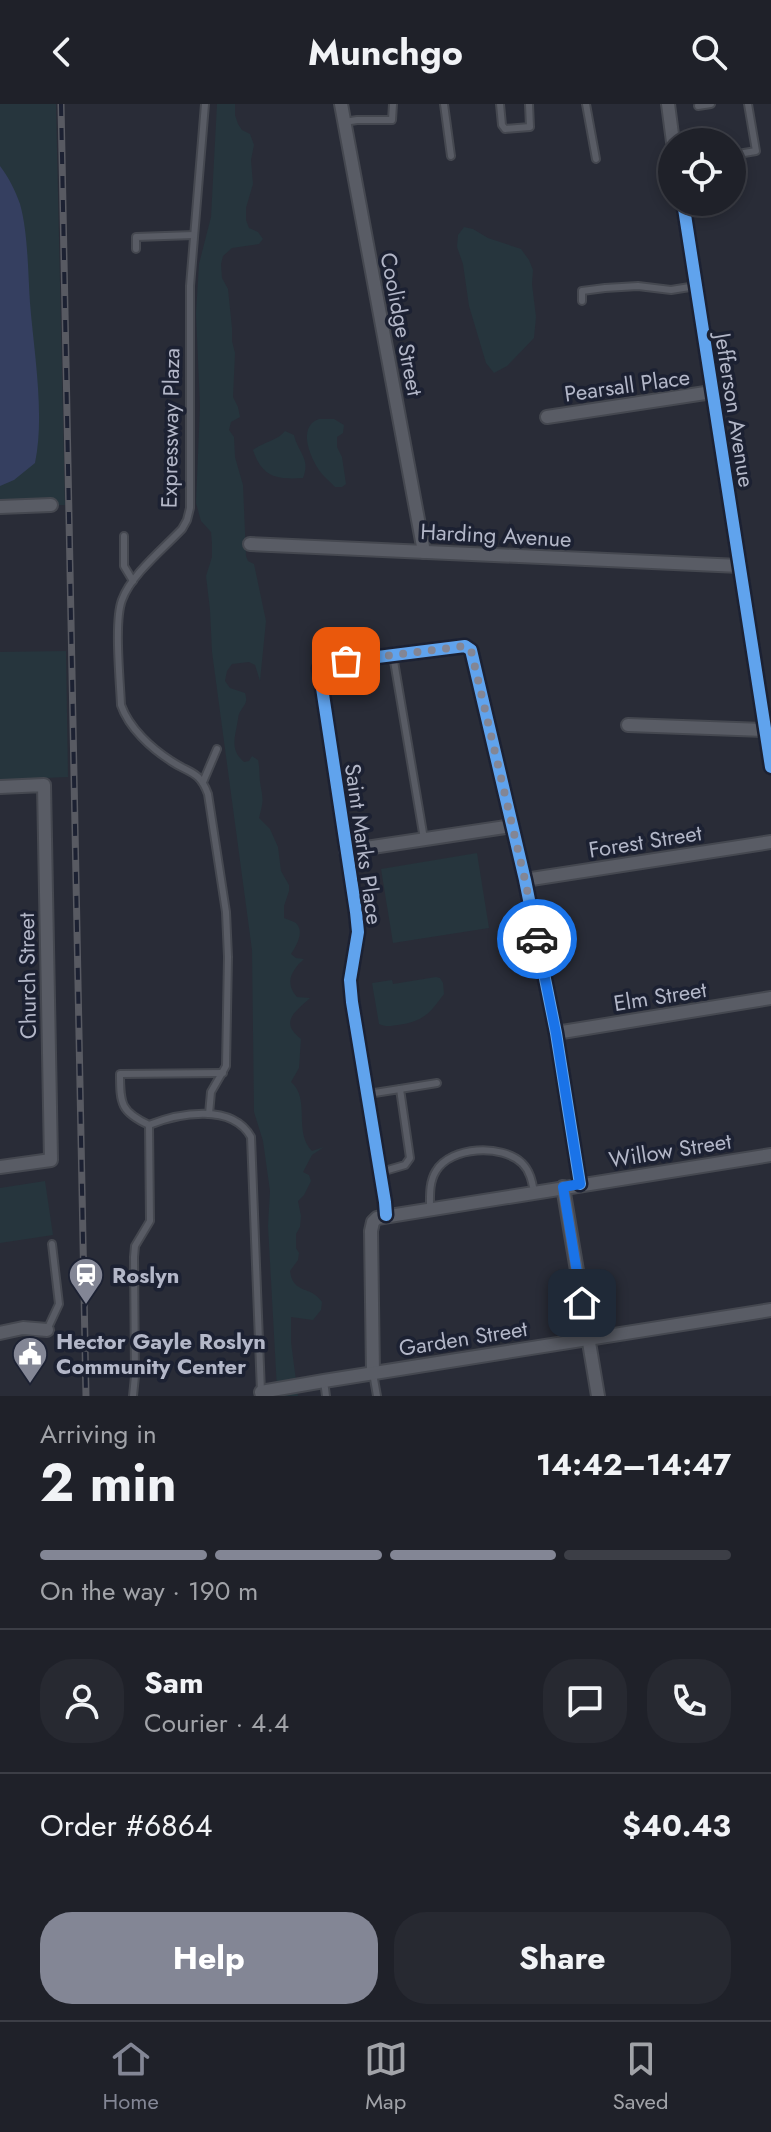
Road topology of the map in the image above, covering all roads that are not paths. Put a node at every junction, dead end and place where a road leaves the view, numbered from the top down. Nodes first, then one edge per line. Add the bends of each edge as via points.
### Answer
1 (205, 104) edge
2 (341, 104) edge
3 (393, 104) edge
4 (444, 104) edge
5 (500, 104) edge
6 (529, 104) edge
7 (586, 104) edge
8 (668, 104) edge
9 (711, 104) edge
10 (748, 104) edge
11 (698, 106) edge
12 (344, 122) junction
13 (671, 128) edge
14 (746, 153) edge
15 (451, 156) dead end
16 (596, 159) dead end
17 (685, 216) edge
18 (194, 235) junction
19 (136, 249) dead end
20 (696, 286) junction
21 (582, 301) dead end
22 (712, 392) junction
23 (190, 412) junction
24 (181, 413) dead end
25 (547, 417) dead end
26 (51, 505) dead end
27 (0, 507) edge
28 (124, 536) dead end
29 (250, 544) dead end
30 (424, 552) junction
31 (740, 566) junction
32 (133, 581) junction
33 (393, 655) junction
34 (628, 725) dead end
35 (765, 730) junction
36 (217, 749) dead end
37 (771, 767) edge
38 (203, 782) junction
39 (0, 787) edge
40 (512, 826) junction
41 (424, 839) junction
42 (771, 842) edge
43 (346, 851) junction
44 (525, 880) junction
45 (771, 998) edge
46 (556, 1033) junction
47 (223, 1073) junction
48 (437, 1083) dead end
49 (400, 1089) junction
50 (368, 1094) junction
51 (209, 1114) junction
52 (149, 1125) junction
53 (771, 1155) edge
54 (0, 1167) edge
55 (381, 1172) junction
56 (580, 1184) junction
57 (563, 1187) junction
58 (534, 1192) junction
59 (430, 1208) junction
60 (386, 1215) junction
61 (52, 1244) dead end
62 (771, 1310) edge
63 (47, 1330) joint
64 (0, 1333) edge
65 (588, 1339) junction
66 (373, 1373) junction
67 (324, 1381) junction
68 (262, 1394) edge
69 (134, 1396) edge
70 (326, 1396) edge
71 (377, 1396) edge
72 (598, 1396) edge

1 - 18 lane, Expressway Plaza
2 - 12 street, Coolidge Street
3 - 12 lane via 392,120
4 - 15 lane
5 - 6 lane via 505,129 530,127
7 - 16 lane
8 - 13 street
9 - 11 lane
10 - 14 lane via 756,151
12 - 30 street, Coolidge Street
17 - 20 street, Jefferson Avenue
18 - 19 lane via 136,237
18 - 23 lane, Expressway Plaza
20 - 21 lane via 582,291
20 - 22 street, Jefferson Avenue
22 - 25 street, Pearsall Place
22 - 31 street, Jefferson Avenue
23 - 24 lane
23 - 32 lane, Expressway Plaza via 187,520
26 - 27 street
28 - 32 lane via 124,566
29 - 30 street, Harding Avenue
30 - 31 street, Harding Avenue
31 - 35 street, Jefferson Avenue
32 - 38 lane, Expressway Plaza via 119,617 125,717 171,762
33 - 40 street via 465,646 471,650
33 - 41 lane
33 - 43 street, Saint Marks Place via 319,668
34 - 35 street
35 - 37 street, Jefferson Avenue
36 - 38 lane
38 - 47 lane via 226,912
39 - 54 street, Church Street via 44,785 51,1160
40 - 41 street
40 - 44 street
41 - 43 street
42 - 44 street, Forest Street
43 - 50 street, Saint Marks Place via 357,923 350,988
44 - 46 street
45 - 46 street, Elm Street
46 - 56 street
47 - 51 lane via 211,1092
47 - 52 lane via 120,1074 124,1109
48 - 49 lane
49 - 50 lane
49 - 55 lane via 410,1158 405,1165
50 - 55 street, Saint Marks Place
51 - 52 lane via 173,1116
51 - 68 lane via 242,1124 252,1141
52 - 69 lane via 151,1218 134,1257
53 - 56 street, Willow Street
55 - 60 street, Saint Marks Place
56 - 57 street, Willow Street
57 - 58 street, Willow Street
57 - 65 street
58 - 59 street, Willow Street
58 - 59 lane via 521,1163 506,1153 475,1151 456,1155 436,1170
59 - 60 street, Willow Street
60 - 66 street via 372,1225
61 - 63 lane via 59,1304
62 - 65 street, Garden Street
63 - 64 street
65 - 66 street, Garden Street
65 - 72 street
66 - 67 street, Garden Street
66 - 71 lane
67 - 68 street, Garden Street
67 - 70 lane

